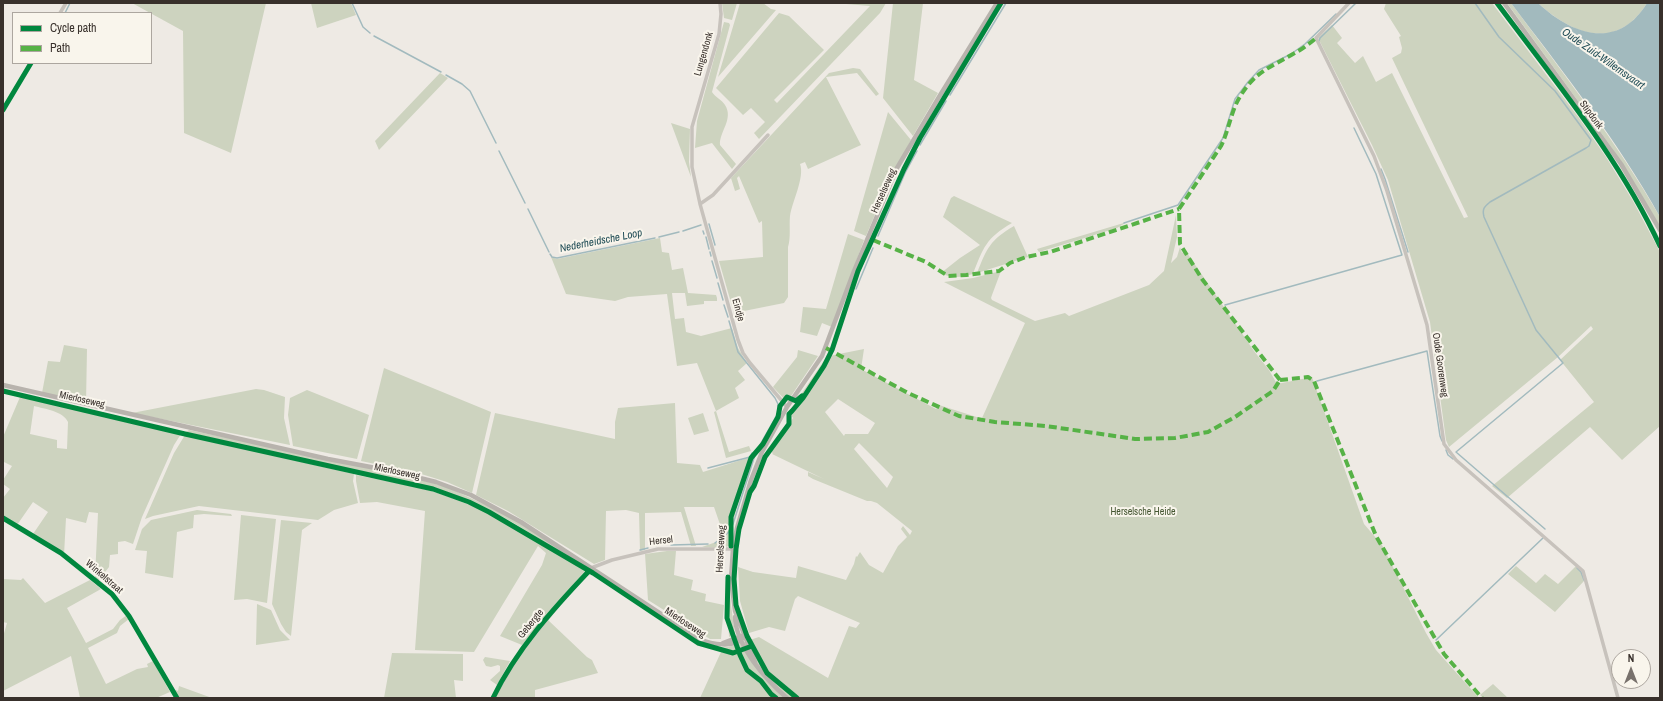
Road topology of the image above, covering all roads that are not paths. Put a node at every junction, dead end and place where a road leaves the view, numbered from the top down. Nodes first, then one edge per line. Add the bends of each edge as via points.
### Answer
1 (66, 3) edge
2 (720, 3) edge
3 (997, 3) edge
4 (1349, 3) edge
5 (1504, 3) edge
6 (61, 12) edge
7 (30, 64) edge
8 (697, 108) joint
9 (3, 110) edge
10 (768, 135) dead end
11 (700, 204) junction
12 (1660, 230) edge
13 (3, 385) edge
14 (787, 407) junction
15 (3, 518) edge
16 (733, 549) junction
17 (591, 568) junction
18 (742, 637) junction
19 (177, 698) edge
20 (493, 698) edge
21 (787, 698) edge
22 (1618, 698) edge

1 - 6 street
2 - 8 street, Lungendonk via 719,34
3 - 14 street, Herselseweg via 898,168 854,271 822,356
4 - 22 street, Oude Goorenweg via 1316,38 1374,156 1387,191 1427,325 1444,444 1456,460 1583,571
5 - 12 street, Stipdonk via 1621,164
7 - 9 street
8 - 11 street, Eindje via 692,127 692,167
10 - 11 street via 713,195
11 - 14 street, Eindje via 743,353
13 - 17 street, Mierloseweg via 436,482 493,506
14 - 16 street, Herselseweg via 753,474
15 - 19 street, Winkelstraat via 61,553 112,594 129,616
16 - 17 street, Hersel via 658,549
16 - 18 street, Herselseweg via 732,587
17 - 18 street, Mierloseweg via 699,639 709,643 729,644
17 - 20 street, Gebergte via 518,654
18 - 21 street, Herselseweg via 750,657

